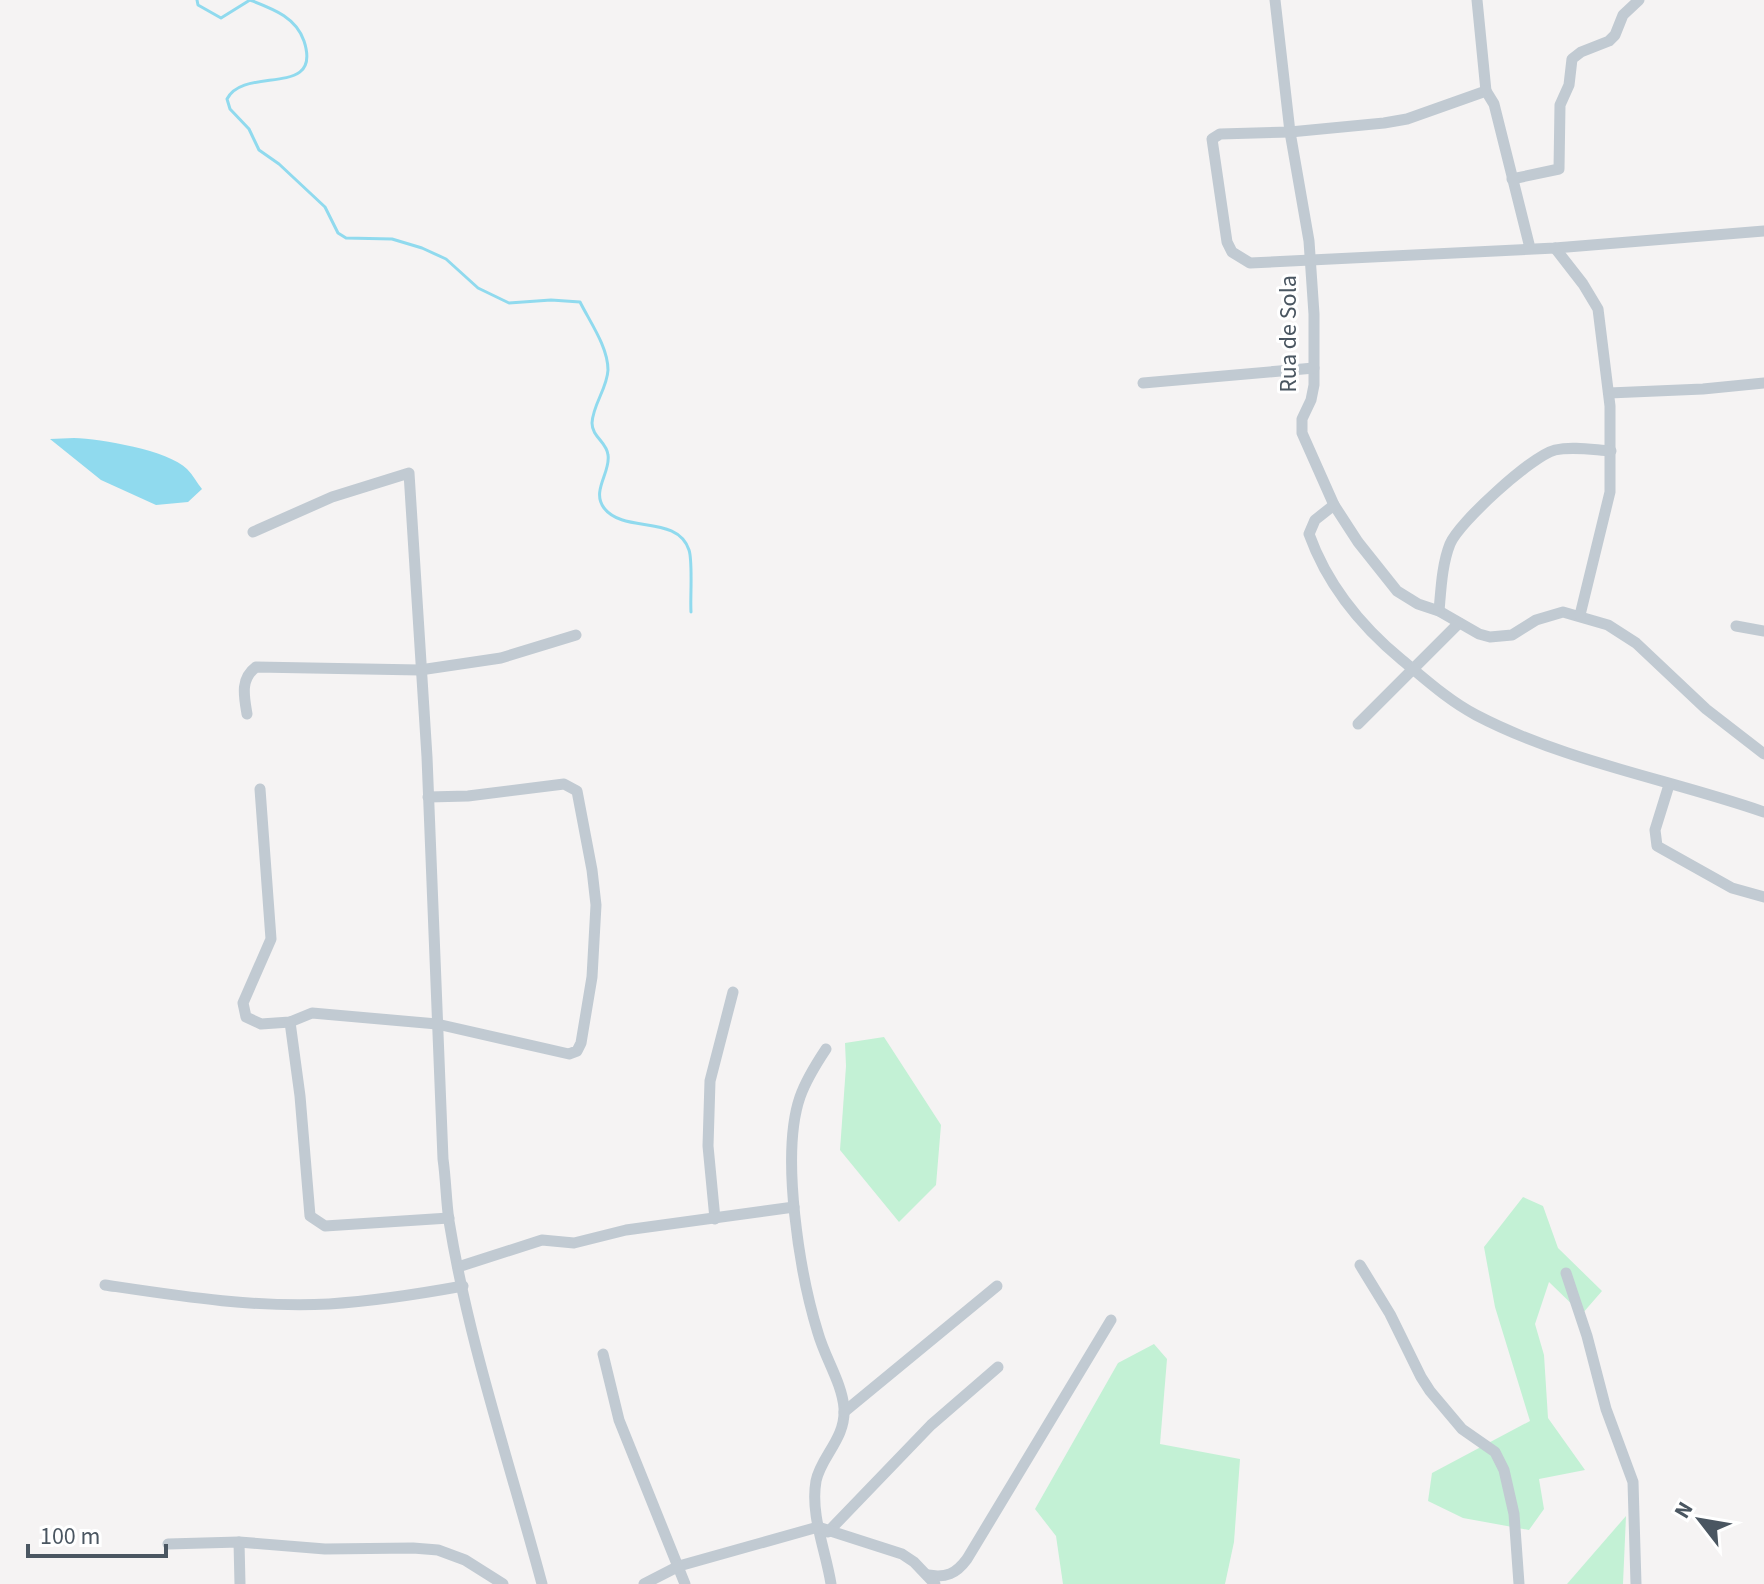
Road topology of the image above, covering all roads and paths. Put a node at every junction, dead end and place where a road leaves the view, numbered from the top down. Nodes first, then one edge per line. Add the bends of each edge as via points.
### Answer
1 (1275, 0) edge
2 (1477, 0) edge
3 (1639, 0) edge
4 (1486, 91) junction
5 (1290, 132) junction
6 (1512, 179) junction
7 (1764, 231) edge
8 (1530, 248) junction
9 (1555, 248) junction
10 (1311, 261) junction
11 (1314, 368) junction
12 (1143, 383) dead end
13 (1764, 383) edge
14 (1609, 393) junction
15 (1611, 451) junction
16 (1334, 505) junction
17 (253, 532) dead end
18 (1439, 611) junction
19 (1580, 615) junction
20 (1459, 623) junction
21 (1736, 626) dead end
22 (1764, 631) edge
23 (576, 635) dead end
24 (1412, 669) junction
25 (420, 670) junction
26 (247, 714) dead end
27 (1358, 724) dead end
28 (1764, 754) edge
29 (1669, 785) junction
30 (260, 789) dead end
31 (428, 797) junction
32 (1764, 812) edge
33 (1764, 897) edge
34 (733, 992) dead end
35 (290, 1022) junction
36 (437, 1024) junction
37 (826, 1049) dead end
38 (794, 1207) junction
39 (449, 1218) junction
40 (715, 1219) junction
41 (1360, 1265) dead end
42 (458, 1267) junction
43 (1566, 1273) dead end
44 (105, 1285) dead end
45 (463, 1286) junction
46 (997, 1286) dead end
47 (1111, 1320) dead end
48 (603, 1354) dead end
49 (998, 1367) dead end
50 (844, 1412) junction
51 (823, 1529) junction
52 (239, 1542) junction
53 (168, 1544) dead end
54 (679, 1566) junction
55 (931, 1579) edge
56 (240, 1584) edge
57 (503, 1584) edge
58 (542, 1584) edge
59 (644, 1584) edge
60 (685, 1584) edge
61 (831, 1584) edge
62 (1519, 1584) edge
63 (1636, 1584) edge

1 - 5 street, Rua de Sola
2 - 4 street
3 - 6 street via 1623,15 1609,41 1574,56 1560,105 1559,169
4 - 5 street via 1407,119
4 - 6 street
5 - 10 street, Rua de Sola
5 - 10 street via 1220,134 1212,139 1227,242 1232,252 1250,263
6 - 8 street
7 - 9 street
8 - 9 street
8 - 10 street
9 - 14 street via 1598,309
10 - 11 street, Rua de Sola
11 - 12 street
11 - 16 street, Rua de Sola via 1313,396 1302,433
13 - 14 street
14 - 15 street
15 - 18 street via 1565,448 1547,453 1467,520 1447,554
15 - 19 street via 1610,492
16 - 18 street, Rua de Sola via 1397,591
16 - 24 street via 1312,524 1309,534 1317,553 1358,618
17 - 25 street via 332,497 409,473
18 - 20 street, Rua de Sola
19 - 20 street, Rua de Sola via 1551,614 1501,638
19 - 28 street, Rua de Sola via 1630,638
20 - 24 street
21 - 22 street
23 - 25 street via 501,658
24 - 27 street
24 - 29 street via 1498,725
25 - 26 street via 256,667 244,684
25 - 31 street
29 - 32 street
29 - 33 street via 1655,830 1657,846 1732,888
30 - 35 street via 271,939 243,1003 246,1017 261,1024
31 - 36 street
31 - 36 street via 574,787 596,905 592,977 577,1051 569,1054
34 - 40 street via 710,1081 708,1146
35 - 36 street via 312,1013
35 - 39 street via 310,1216 325,1226
36 - 39 street
37 - 38 street via 800,1098 796,1117
38 - 40 street
38 - 50 street via 815,1326
39 - 42 street
40 - 42 street via 626,1230 574,1243 538,1240
41 - 62 street via 1430,1391 1462,1429 1495,1452 1504,1470 1514,1514
42 - 45 street
43 - 63 street via 1633,1482
44 - 45 street via 241,1303 314,1304
45 - 58 street
46 - 50 street
47 - 55 street via 967,1559 953,1574
48 - 54 street via 619,1420
49 - 51 street
50 - 51 street via 839,1435 816,1480
51 - 54 street
51 - 55 street via 902,1554
51 - 61 street
52 - 53 street
52 - 56 street
52 - 57 street via 438,1550
54 - 59 street
54 - 60 street

